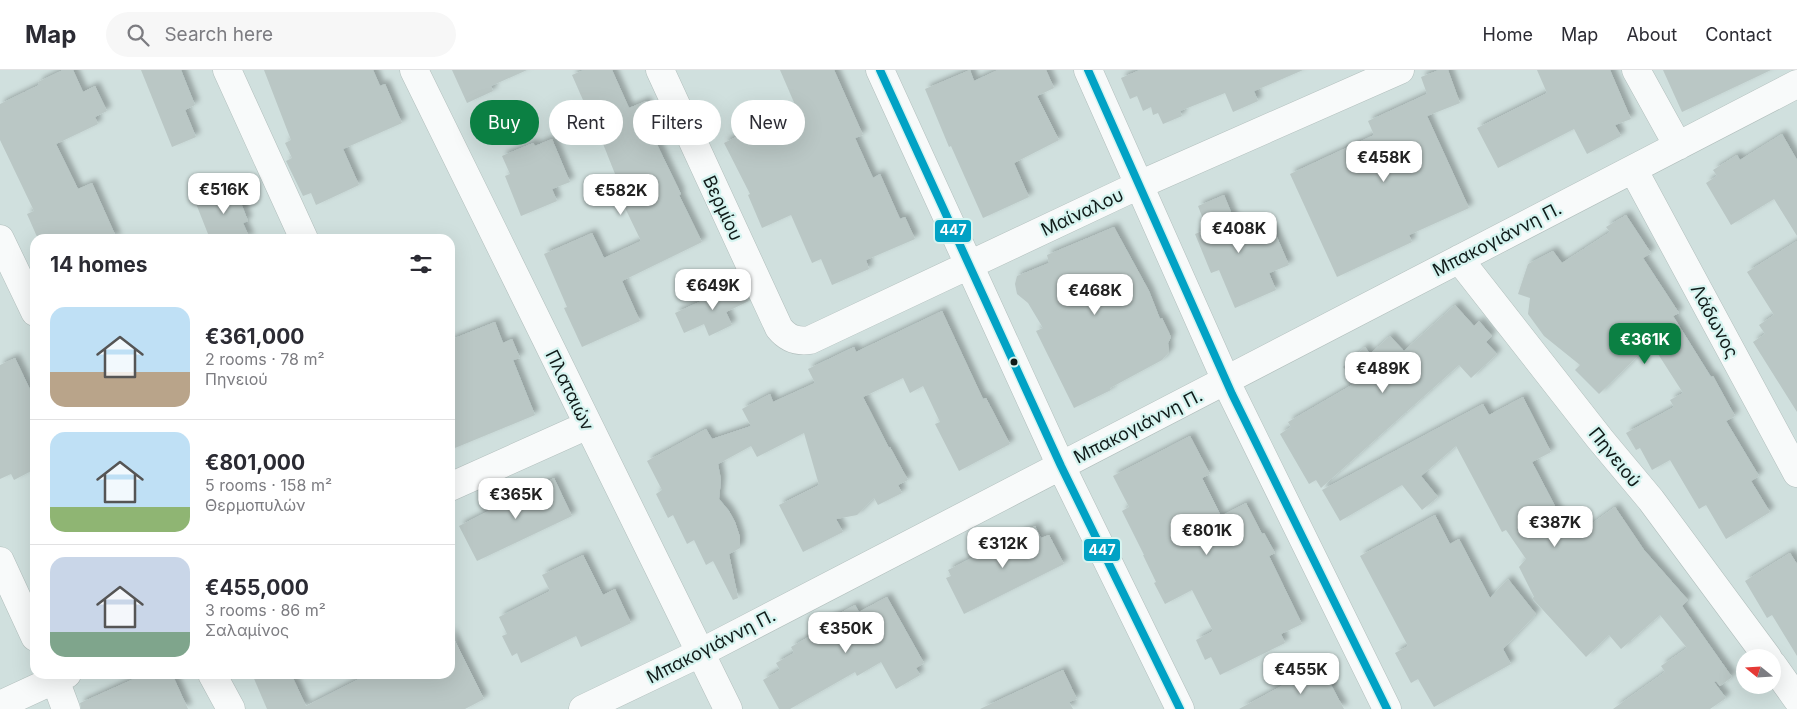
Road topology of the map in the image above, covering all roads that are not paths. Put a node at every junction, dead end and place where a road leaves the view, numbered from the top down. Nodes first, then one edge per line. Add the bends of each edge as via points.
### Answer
1 (227, 70) edge
2 (414, 70) edge
3 (660, 70) edge
4 (880, 70) edge
5 (1088, 70) edge
6 (1400, 70) edge
7 (1636, 70) edge
8 (1797, 84) edge
9 (1678, 146) junction
10 (1633, 169) junction
11 (1139, 185) junction
12 (302, 234) edge
13 (0, 239) edge
14 (1459, 259) junction
15 (969, 265) junction
16 (30, 302) edge
17 (794, 340) joint
18 (1226, 380) junction
19 (588, 425) junction
20 (1061, 466) junction
21 (1797, 473) edge
22 (455, 485) edge
23 (0, 561) edge
24 (30, 625) edge
25 (1761, 649) edge
26 (700, 654) junction
27 (1781, 677) edge
28 (53, 679) edge
29 (60, 679) edge
30 (214, 679) edge
31 (1797, 699) edge
32 (0, 705) edge
33 (226, 707) edge
34 (66, 709) edge
35 (583, 709) edge
36 (728, 709) edge
37 (1180, 709) edge
38 (1388, 709) edge

1 - 12 street
2 - 19 street, Πλαταιών
3 - 17 street, Βερμίου via 779,328
4 - 15 street
5 - 11 street
6 - 11 street, Μαίναλου
7 - 9 street
8 - 9 street, Μπακογιάννη Π.
9 - 10 street, Μπακογιάννη Π.
10 - 14 street, Μπακογιάννη Π.
10 - 21 street, Λάδωνος
11 - 15 street, Μαίναλου
11 - 18 street
13 - 16 street
14 - 18 street, Μπακογιάννη Π.
14 - 25 street, Πηνειού via 1650,500
15 - 17 street, Μαίναλου via 810,340
15 - 20 street
18 - 20 street, Μπακογιάννη Π.
18 - 38 street
19 - 22 street
19 - 26 street, Πλαταιών
20 - 26 street, Μπακογιάννη Π.
20 - 37 street
23 - 24 street
26 - 35 street, Μπακογιάννη Π.
26 - 36 street, Πλαταιών
27 - 31 street
28 - 32 street
29 - 34 street
30 - 33 street

